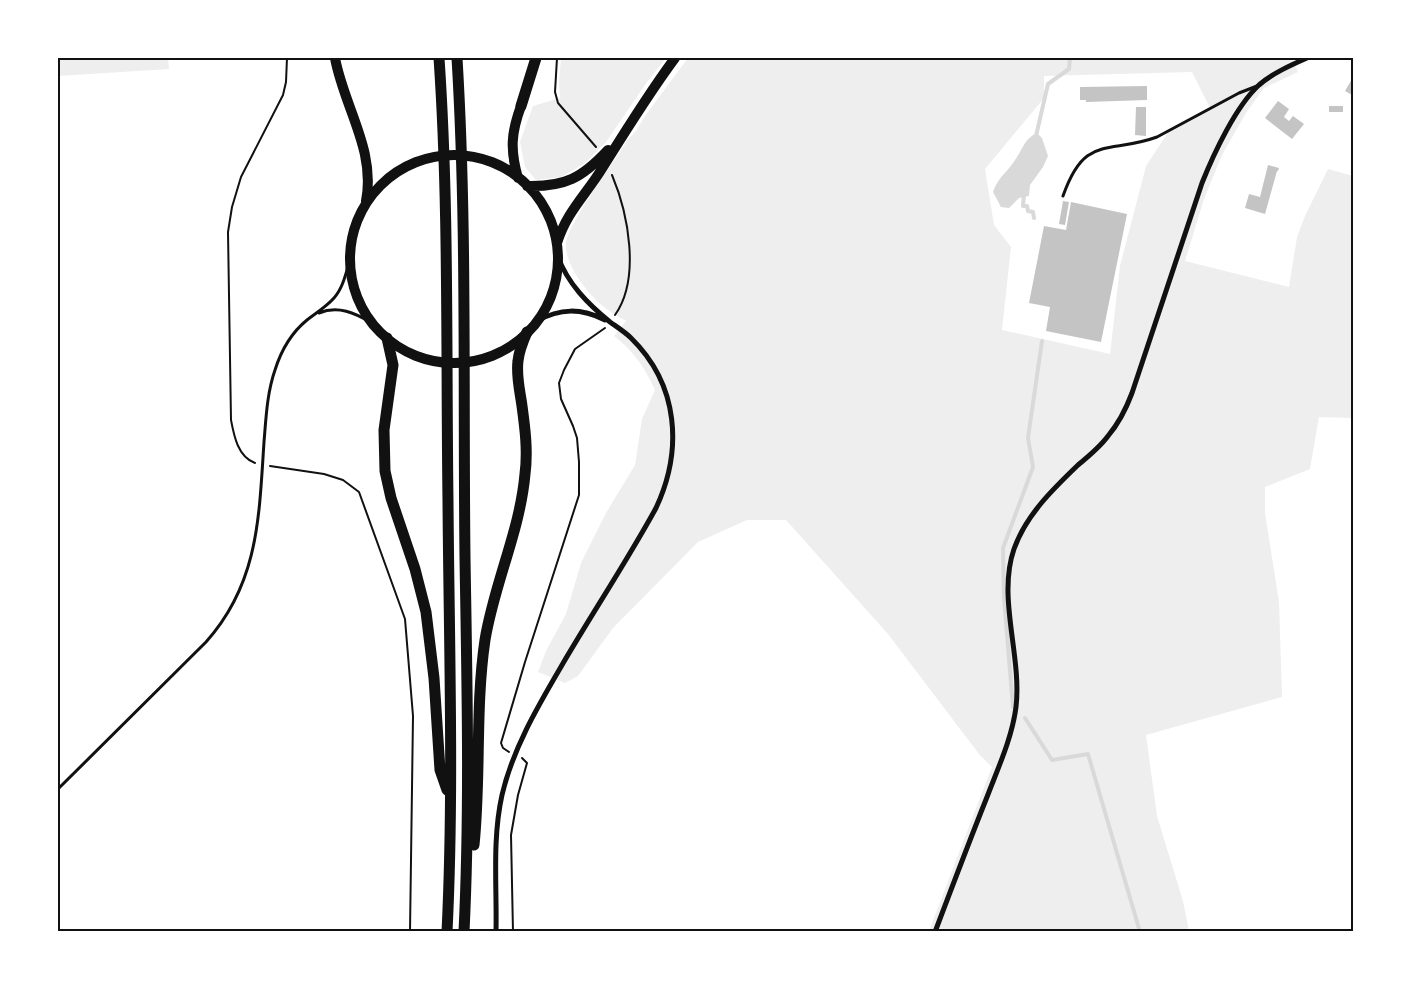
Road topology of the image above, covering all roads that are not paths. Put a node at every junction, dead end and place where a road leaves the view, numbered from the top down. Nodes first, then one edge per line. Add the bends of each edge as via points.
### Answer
1 (336, 58) edge
2 (439, 58) edge
3 (456, 58) edge
4 (536, 58) edge
5 (675, 58) edge
6 (1307, 58) edge
7 (1260, 84) junction
8 (521, 106) joint
9 (605, 158) junction
10 (518, 178) junction
11 (527, 186) junction
12 (1063, 196) dead end
13 (365, 206) junction
14 (557, 244) junction
15 (558, 257) junction
16 (350, 260) junction
17 (316, 314) junction
18 (537, 321) junction
19 (610, 322) junction
20 (372, 323) junction
21 (527, 332) junction
22 (387, 338) junction
23 (58, 789) edge
24 (450, 797) junction
25 (465, 926) edge
26 (447, 932) edge
27 (496, 932) edge
28 (935, 932) edge

1 - 13 main road via 367,159
2 - 24 highway via 446,317
3 - 25 highway via 464,316 468,797
4 - 8 highway
5 - 9 main road
6 - 7 street
7 - 12 lane via 1158,137 1090,153 1070,177
7 - 28 street via 1241,108 1209,166 1122,416 1104,442 1041,503 1014,548 1009,572 1016,683 1013,722
8 - 10 main road via 513,127 512,141
9 - 11 main road via 568,182
9 - 14 main road via 565,220
10 - 11 main road
10 - 13 main road via 482,159 435,157 415,163 392,176
11 - 14 main road via 548,215
13 - 16 main road via 353,235
14 - 15 main road
15 - 18 main road via 554,288
15 - 19 street via 572,284
16 - 17 lane via 338,292
16 - 20 main road via 355,290
17 - 20 lane via 343,310
17 - 23 lane via 296,330 276,366 268,402 260,514 252,556 224,619 206,642
18 - 19 street via 570,310
18 - 21 main road
19 - 27 street via 638,345 662,385 670,409 673,452 662,493 648,521 549,686 514,755 496,826
20 - 22 main road
21 - 22 main road via 500,351 462,362 441,362 422,357
21 - 25 highway via 517,368 526,438 526,473 484,649 475,834
22 - 24 highway via 392,370 384,430 386,471 391,498 426,612 440,770
24 - 26 highway

